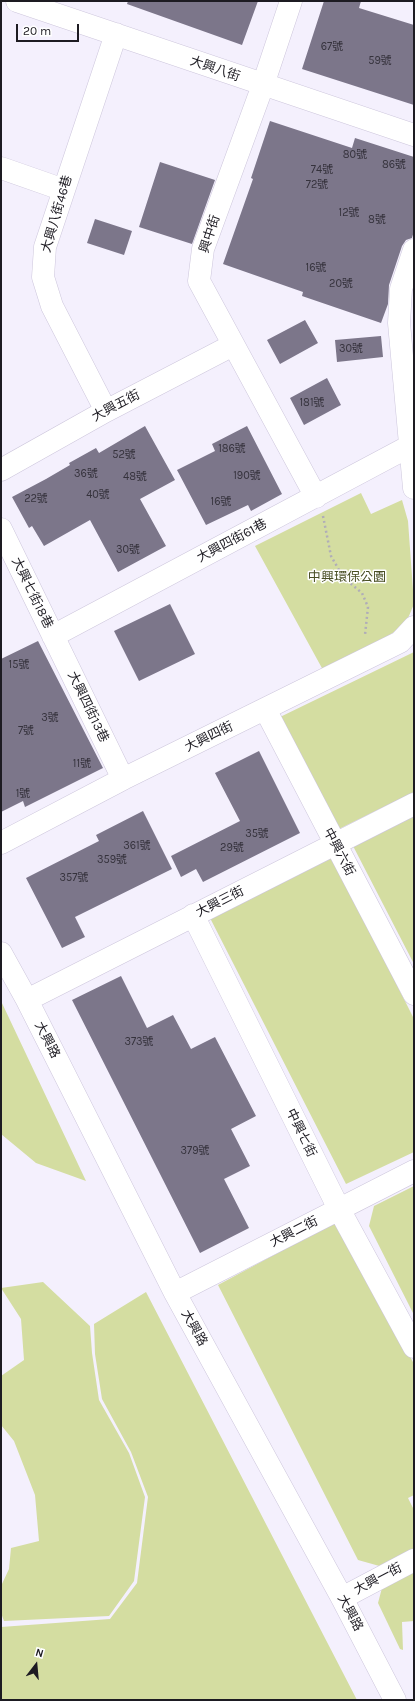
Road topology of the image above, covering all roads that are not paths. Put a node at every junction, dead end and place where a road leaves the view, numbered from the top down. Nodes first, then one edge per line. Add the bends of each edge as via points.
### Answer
1 (17, 1) edge
2 (291, 1) edge
3 (116, 34) junction
4 (263, 85) junction
5 (414, 135) edge
6 (1, 168) edge
7 (64, 190) junction
8 (414, 250) edge
9 (233, 345) junction
10 (106, 411) junction
11 (410, 446) junction
12 (1, 470) edge
13 (414, 488) edge
14 (316, 497) junction
15 (1, 529) edge
16 (414, 627) edge
17 (53, 636) junction
18 (265, 709) junction
19 (123, 779) junction
20 (414, 804) edge
21 (1, 843) edge
22 (335, 844) junction
23 (193, 915) junction
24 (1, 953) edge
25 (414, 994) edge
26 (27, 1000) junction
27 (414, 1171) edge
28 (339, 1209) junction
29 (175, 1293) junction
30 (414, 1347) edge
31 (414, 1560) edge
32 (342, 1598) junction
33 (395, 1700) edge

1 - 3 street, 大興八街
2 - 4 street, 興中街
3 - 4 street, 大興八街
3 - 7 street, 大興八街46巷
4 - 5 street, 大興八街
4 - 9 street, 興中街 via 203,249 199,281
6 - 7 street
7 - 10 street, 大興八街46巷 via 45,248 43,277 52,306
8 - 11 street via 401,289 399,323
9 - 10 street, 大興五街
9 - 14 street, 興中街
10 - 12 street, 大興五街
11 - 13 street
11 - 14 street, 大興四街61巷
14 - 17 street, 大興四街61巷
15 - 17 street, 大興七街18巷
16 - 18 street, 大興四街 via 400,642
17 - 19 street, 大興四街13巷
18 - 19 street, 大興四街
18 - 22 street, 中興六街
19 - 21 street, 大興四街
20 - 22 street, 大興三街
22 - 23 street, 大興三街
22 - 25 street, 中興六街
23 - 26 street, 大興三街
23 - 28 street, 中興七街
24 - 26 street, 大興路
26 - 29 street, 大興路
27 - 28 street, 大興二街
28 - 29 street, 大興二街
28 - 30 street, 中興七街
29 - 32 street, 大興路
31 - 32 street, 大興一街
32 - 33 street, 大興路

